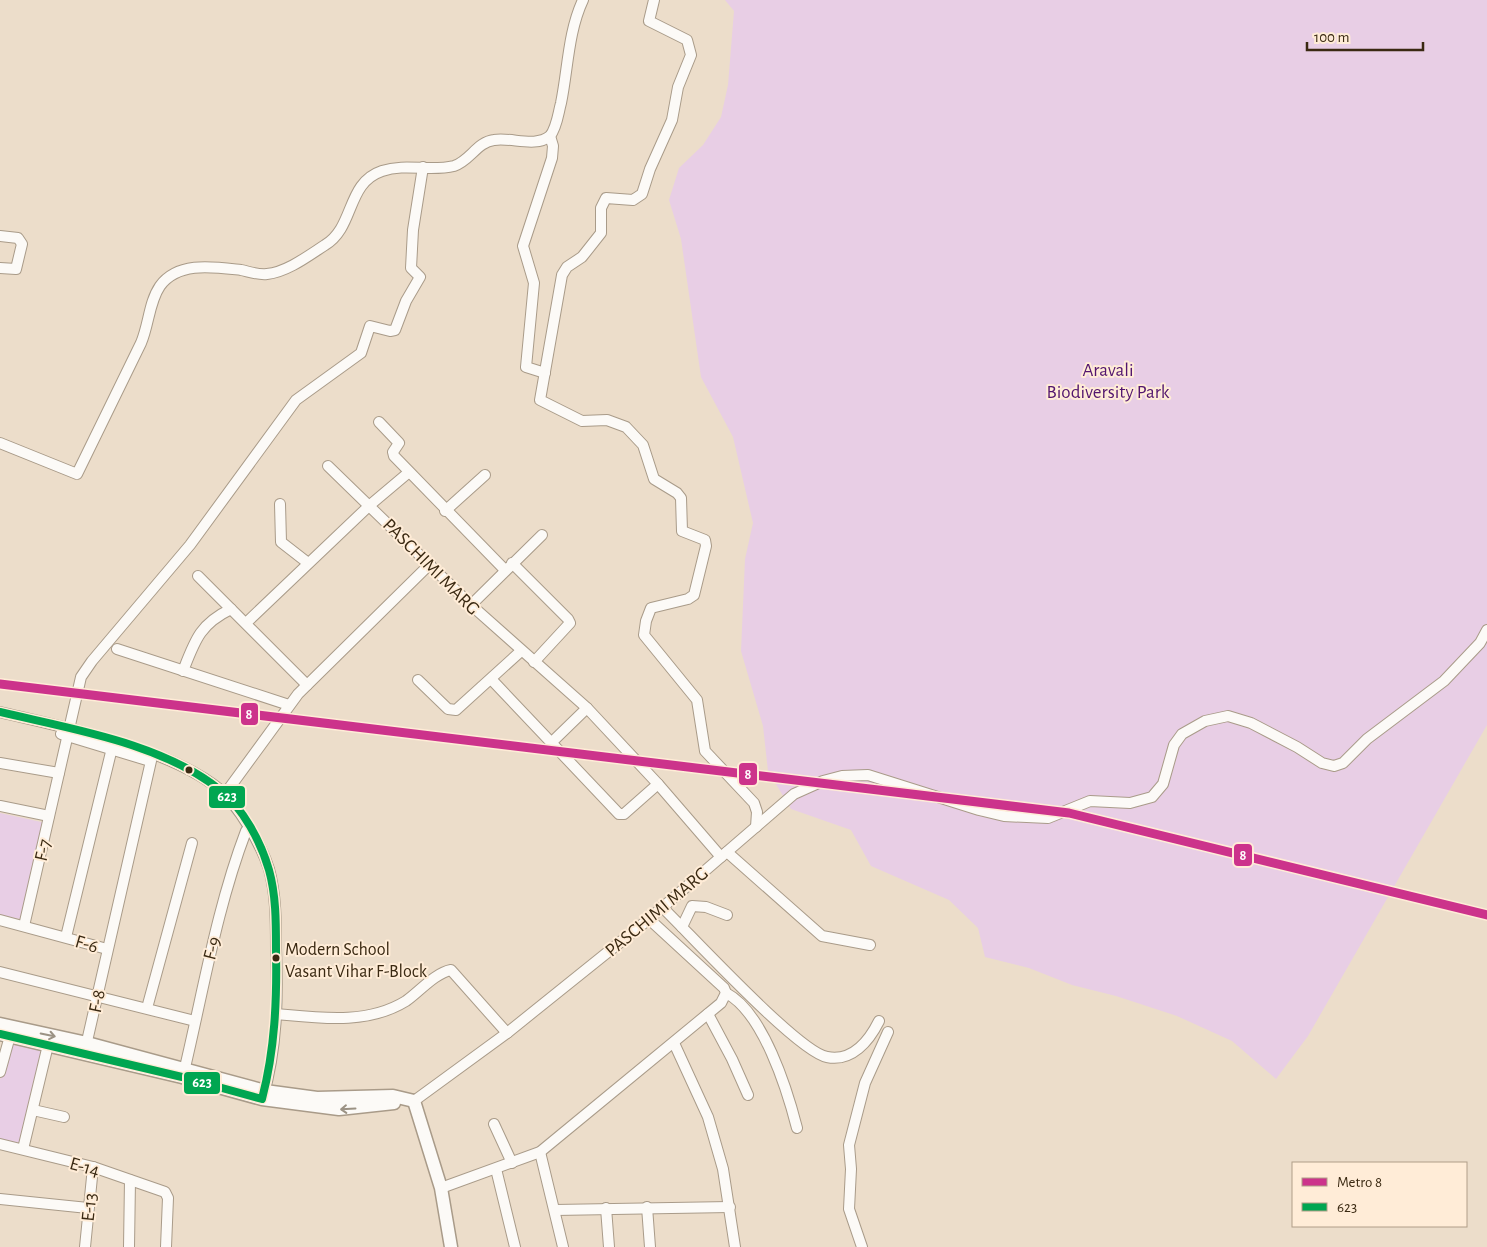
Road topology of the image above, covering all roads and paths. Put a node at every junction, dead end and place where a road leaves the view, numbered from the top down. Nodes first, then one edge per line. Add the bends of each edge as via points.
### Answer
1 (582, 0) edge
2 (654, 0) edge
3 (550, 136) junction
4 (423, 167) junction
5 (0, 236) edge
6 (0, 268) edge
7 (545, 373) junction
8 (379, 422) dead end
9 (0, 443) edge
10 (328, 466) dead end
11 (408, 473) junction
12 (485, 475) dead end
13 (280, 504) dead end
14 (370, 505) junction
15 (445, 510) junction
16 (542, 535) dead end
17 (308, 563) junction
18 (430, 564) junction
19 (508, 566) junction
20 (198, 576) dead end
21 (471, 605) junction
22 (230, 609) junction
23 (246, 623) junction
24 (1487, 630) edge
25 (117, 649) dead end
26 (521, 651) junction
27 (534, 662) junction
28 (183, 670) junction
29 (491, 679) junction
30 (418, 680) dead end
31 (307, 685) junction
32 (288, 705) junction
33 (587, 708) junction
34 (0, 712) edge
35 (0, 718) edge
36 (68, 732) junction
37 (552, 742) junction
38 (112, 748) junction
39 (150, 761) junction
40 (0, 763) edge
41 (59, 773) junction
42 (658, 784) junction
43 (223, 796) junction
44 (0, 806) edge
45 (50, 816) junction
46 (756, 827) junction
47 (246, 830) junction
48 (192, 843) dead end
49 (724, 855) junction
50 (662, 907) junction
51 (727, 915) dead end
52 (649, 919) junction
53 (0, 920) edge
54 (24, 926) junction
55 (682, 927) junction
56 (66, 937) junction
57 (870, 945) dead end
58 (108, 949) junction
59 (0, 972) edge
60 (726, 993) junction
61 (97, 997) junction
62 (147, 1008) junction
63 (277, 1014) junction
64 (708, 1014) junction
65 (195, 1021) junction
66 (878, 1021) dead end
67 (0, 1024) edge
68 (888, 1032) dead end
69 (507, 1033) junction
70 (5, 1035) edge
71 (674, 1043) junction
72 (48, 1045) junction
73 (86, 1048) junction
74 (0, 1072) edge
75 (183, 1072) junction
76 (261, 1094) junction
77 (748, 1095) dead end
78 (414, 1103) junction
79 (33, 1110) junction
80 (64, 1117) dead end
81 (494, 1124) dead end
82 (797, 1128) dead end
83 (0, 1144) edge
84 (23, 1150) junction
85 (540, 1152) junction
86 (512, 1163) junction
87 (93, 1167) junction
88 (496, 1169) junction
89 (130, 1180) junction
90 (441, 1188) junction
91 (0, 1199) edge
92 (647, 1207) junction
93 (730, 1207) junction
94 (88, 1208) junction
95 (606, 1208) junction
96 (555, 1210) junction
97 (85, 1247) edge
98 (129, 1247) edge
99 (166, 1247) edge
100 (451, 1247) edge
101 (515, 1247) edge
102 (563, 1247) edge
103 (609, 1247) edge
104 (650, 1247) edge
105 (735, 1247) edge
106 (862, 1247) edge

1 - 3 street via 574,25 557,122
2 - 7 street via 649,20 687,40 691,55 678,87 672,120 642,194 633,200 606,198 601,208 601,233 562,276
3 - 4 street via 539,141 494,140 478,146 455,165
3 - 7 street via 552,158 523,246 534,283 526,368
4 - 9 street via 397,167 365,180 356,191 339,234 282,270 261,275 229,269 192,268 170,275 153,298 141,343 77,474
4 - 36 street, F-7 via 412,258 412,268 420,277 395,330 370,326 361,353 296,400 190,545 86,669 77,686
5 - 6 street via 18,238 22,244 16,269
7 - 46 street via 540,396 542,402 582,421 607,420 633,432 643,445 654,479 681,498 682,531 705,540 694,595 651,608 644,635 697,700 705,751 754,803
8 - 11 street via 398,443 393,455
10 - 14 street, PASCHIMI MARG
11 - 14 street
11 - 15 street
12 - 15 street
13 - 17 street via 282,542
14 - 17 street
14 - 18 street, PASCHIMI MARG
15 - 19 street
16 - 19 street
17 - 23 street
18 - 21 street, PASCHIMI MARG
18 - 31 street
19 - 21 street
19 - 27 street via 570,623
20 - 22 street
21 - 26 street, PASCHIMI MARG
22 - 23 street
22 - 28 street via 202,629
23 - 31 street
24 - 46 street via 1480,643 1444,681 1367,739 1343,764 1322,763 1250,723 1228,716 1205,721 1182,734 1174,745 1163,784 1152,797 1142,801 1090,801 1048,818 1004,816 880,778 856,774 806,787
25 - 28 street
26 - 27 street, PASCHIMI MARG
26 - 29 street
27 - 33 street, PASCHIMI MARG
28 - 32 street
29 - 30 street via 459,708 452,710
29 - 37 street
31 - 32 street
32 - 43 street
33 - 37 street
33 - 42 street, PASCHIMI MARG
34 - 36 street
35 - 36 street
36 - 38 street
36 - 41 street, F-7
36 - 43 street via 131,747 176,764 207,780
37 - 42 street via 621,815
38 - 39 street
38 - 56 street
39 - 43 street via 203,783
39 - 58 street, F-8
40 - 41 street
41 - 45 street, F-7
42 - 49 street, PASCHIMI MARG
43 - 47 street
43 - 63 street via 247,825 269,869 275,902
44 - 45 street
45 - 54 street, F-7
46 - 49 street
47 - 65 street, F-9 via 205,971
47 - 76 street via 265,867 270,898 273,1019
48 - 62 street
49 - 50 street, PASCHIMI MARG
49 - 57 street via 822,936
50 - 52 street, PASCHIMI MARG
50 - 55 street
51 - 55 street via 706,907 692,906
52 - 60 street
52 - 69 street, PASCHIMI MARG
53 - 54 street, F-6
54 - 56 street, F-6
55 - 66 street via 765,1009 817,1054 834,1058 850,1054 868,1041
56 - 58 street, F-6
58 - 61 street, F-8
59 - 61 street
60 - 64 street via 721,1003
60 - 82 street via 738,1001 764,1039 786,1089
61 - 62 street
61 - 73 street, F-8
62 - 65 street
63 - 69 street via 340,1018 374,1015 406,1000 450,970
63 - 76 street
64 - 71 street
64 - 77 street
65 - 75 street, F-9
67 -> 73 main road
68 - 106 street via 865,1083 849,1145 852,1169 849,1210
69 - 78 street, PASCHIMI MARG via 452,1075 449,1081
70 - 72 main road
70 - 74 street
71 - 85 street
71 - 93 street via 708,1117
72 - 73 main road
72 - 79 street
73 - 75 main road
75 - 76 main road
76 - 78 main road via 339,1109
78 - 90 main road
79 - 80 street
79 - 84 street
81 - 86 street
83 - 84 street, E-14
84 - 87 street, E-14
85 - 86 street
85 - 96 street
86 - 88 street
87 - 89 street, E-14
87 - 94 street, E-13
88 - 90 street
88 - 101 street
89 - 98 street
89 - 99 street, E-14 via 167,1194
90 - 100 main road
91 - 94 street
92 - 93 street
92 - 95 street
92 - 104 street
93 - 105 street
94 - 97 street, E-13
95 - 96 street
95 - 103 street
96 - 102 street

